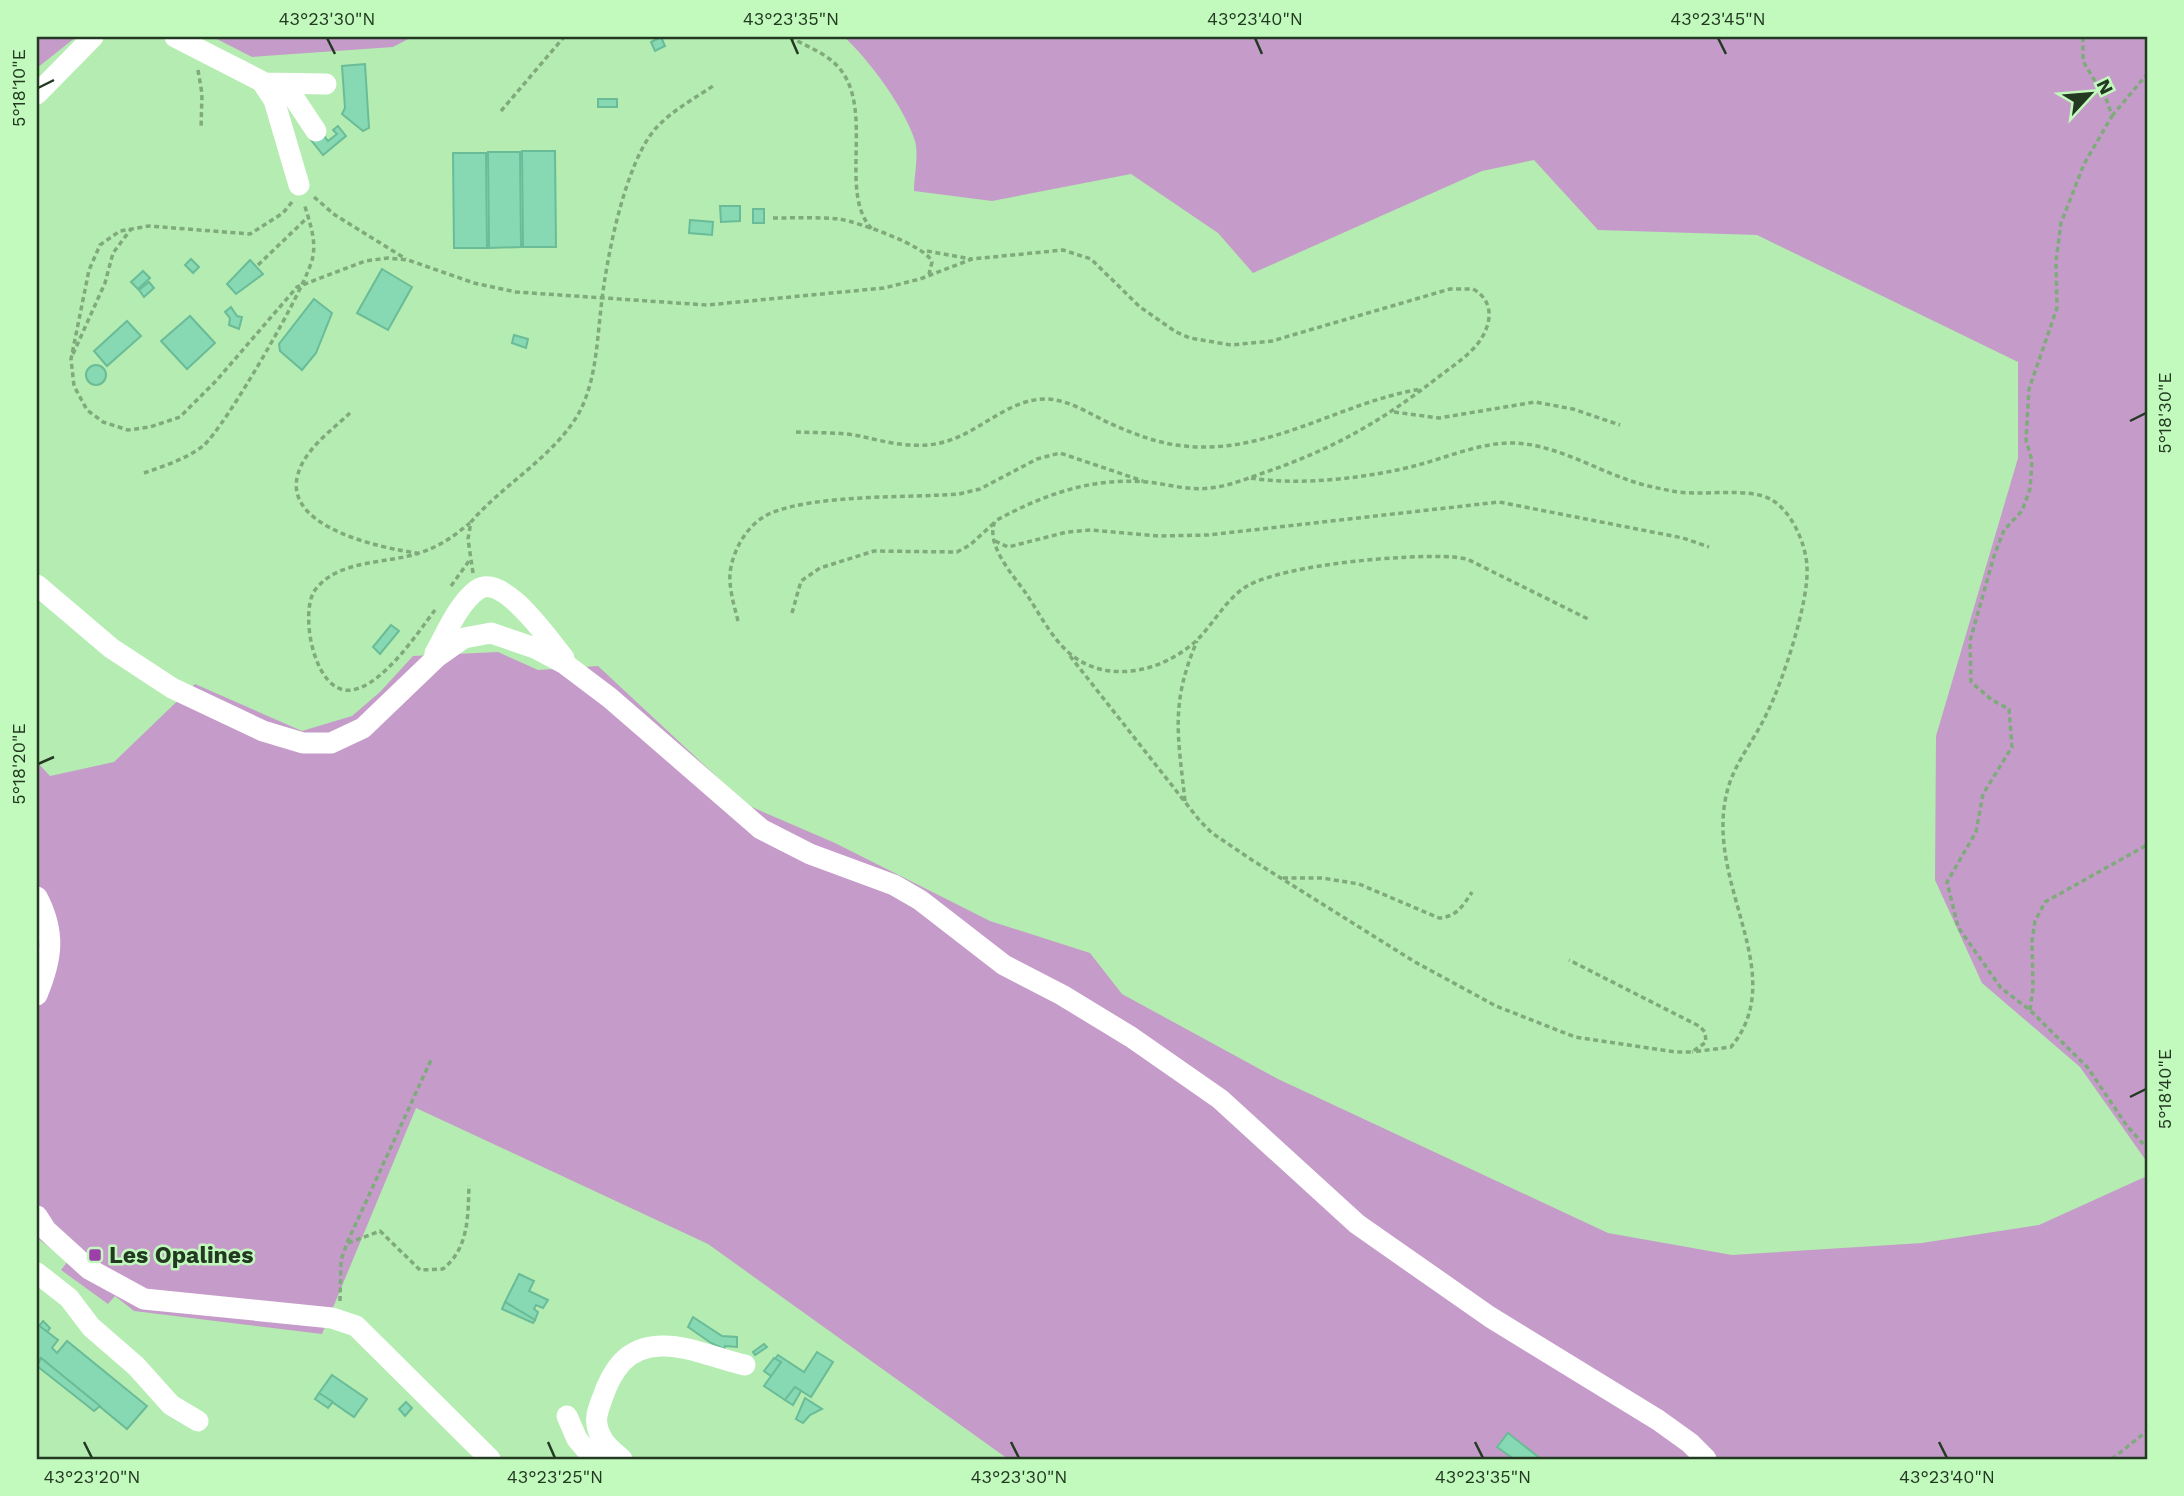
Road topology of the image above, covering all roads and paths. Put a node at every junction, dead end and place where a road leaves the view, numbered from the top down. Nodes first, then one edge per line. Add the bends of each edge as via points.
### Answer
1 (93, 37) edge
2 (564, 37) edge
3 (790, 37) edge
4 (2083, 37) edge
5 (183, 41) edge
6 (2147, 74) edge
7 (268, 83) junction
8 (326, 84) dead end
9 (713, 86) dead end
10 (37, 94) edge
11 (501, 111) dead end
12 (2112, 116) junction
13 (201, 129) dead end
14 (316, 131) dead end
15 (299, 185) junction
16 (308, 218) junction
17 (773, 218) dead end
18 (133, 227) junction
19 (873, 230) junction
20 (925, 251) junction
21 (972, 259) junction
22 (408, 260) junction
23 (258, 265) dead end
24 (925, 278) junction
25 (304, 282) junction
26 (602, 296) junction
27 (71, 359) junction
28 (1423, 389) junction
29 (1394, 412) junction
30 (350, 413) dead end
31 (1620, 425) dead end
32 (796, 432) dead end
33 (144, 473) dead end
34 (1249, 477) junction
35 (1145, 482) junction
36 (995, 521) junction
37 (471, 522) junction
38 (994, 539) junction
39 (1709, 547) dead end
40 (419, 553) junction
41 (470, 560) junction
42 (37, 585) edge
43 (477, 590) junction
44 (448, 591) dead end
45 (441, 601) dead end
46 (792, 612) dead end
47 (1590, 620) dead end
48 (738, 621) dead end
49 (1198, 639) junction
50 (1067, 652) junction
51 (425, 670) junction
52 (579, 675) junction
53 (1185, 803) junction
54 (2147, 845) edge
55 (1281, 878) junction
56 (1472, 892) dead end
57 (39, 907) edge
58 (1569, 960) dead end
59 (37, 995) edge
60 (2030, 1010) junction
61 (1692, 1052) junction
62 (431, 1060) dead end
63 (2147, 1148) edge
64 (469, 1185) dead end
65 (37, 1216) edge
66 (347, 1243) junction
67 (89, 1269) junction
68 (37, 1273) edge
69 (69, 1298) junction
70 (344, 1320) junction
71 (745, 1366) dead end
72 (567, 1416) dead end
73 (198, 1421) dead end
74 (2147, 1432) edge
75 (2147, 1445) edge
76 (2147, 1451) edge
77 (486, 1458) edge
78 (594, 1459) edge
79 (622, 1459) edge
80 (1706, 1459) edge
81 (2112, 1459) edge

1 - 10 street
2 - 11 path
3 - 19 path via 828,58 852,89 859,210
4 - 12 path via 2082,61
5 - 7 street
5 - 13 path via 202,94
6 - 12 path
7 - 8 street
7 - 14 street via 289,92
7 - 15 street
9 - 26 path via 659,124 636,156 626,182
12 - 60 path via 2084,164 2061,223 2057,308 2029,389 2026,440 2032,461 2030,489 2022,511 2004,530 1970,641 1971,682 2009,709 2012,747 1983,794 1976,832 1947,882 1958,927 2001,988
15 - 16 path
15 - 18 path via 283,213 250,234
15 - 22 path via 335,215
16 - 23 path
16 - 25 path via 314,244
17 - 19 path via 843,220
18 - 27 path via 113,253 105,283
18 - 27 path via 105,240 96,251
19 - 20 path
20 - 21 path
20 - 24 path via 932,262
21 - 24 path
21 - 28 path via 1076,252 1091,259 1140,307 1176,332 1231,345 1272,341 1450,289 1480,293 1490,313 1487,330 1474,349
22 - 25 path via 375,259
22 - 26 path via 495,289
24 - 26 path via 884,289 743,303
25 - 27 path via 191,409 170,422 128,430 103,422 78,397
25 - 33 path via 206,444
26 - 37 path via 595,363 577,416
28 - 29 path
28 - 32 path via 1391,395 1290,432 1217,448 1161,443 1047,399 1016,405 957,438 932,445
29 - 31 path via 1438,418 1535,402
29 - 34 path via 1320,452
30 - 40 path via 305,460 298,474 300,505 310,516 377,546
34 - 35 path via 1195,489
34 - 61 path via 1281,482 1321,479 1409,467 1513,442 1656,488 1692,495 1757,495 1784,508 1802,547 1807,567 1805,590 1771,703 1730,782 1721,829 1725,867 1754,967 1750,1014 1731,1047
35 - 36 path via 1069,488
35 - 48 path via 1060,453 981,489 959,494 797,506 771,514 755,523 734,555 730,583
36 - 38 path
36 - 46 path via 957,552 874,551 820,568 801,581
37 - 40 path via 453,537
37 - 41 path
38 - 39 path via 1008,547 1091,530 1208,535 1499,502
38 - 50 path via 1006,565
40 - 45 path via 340,571 315,590 311,630 324,678 348,690 376,679
41 - 43 path
41 - 44 path
42 - 51 street via 152,676 251,726 292,740 331,743 350,736
43 - 51 street
43 - 52 street via 494,587 509,594
47 - 49 path via 1467,559 1441,556 1328,565 1252,583
49 - 50 path via 1162,662 1126,672 1097,670
49 - 53 path via 1181,682 1178,707
50 - 53 path
51 - 52 street via 457,641 491,633 535,648
52 - 80 street via 761,829 810,854 894,885 1004,965 1131,1037 1220,1099 1357,1224 1490,1317 1658,1420
53 - 55 path via 1212,833
54 - 60 path via 2045,902 2032,941
55 - 56 path via 1359,884 1438,918 1449,918 1461,909
55 - 61 path via 1415,962 1537,1025 1601,1042
57 - 59 street via 52,948
58 - 61 path via 1699,1026 1706,1042
60 - 63 path via 2088,1068
62 - 66 path
64 - 66 path via 461,1246 443,1269 420,1270 380,1231
65 - 67 street
66 - 70 path via 339,1278
67 - 69 street
67 - 70 street via 144,1299
68 - 69 street
69 - 73 street via 91,1327 171,1405
70 - 77 street via 356,1326
71 - 79 street via 661,1346 622,1360 612,1372 596,1416 605,1444
72 - 78 street via 577,1439
74 - 81 path
75 - 76 path

